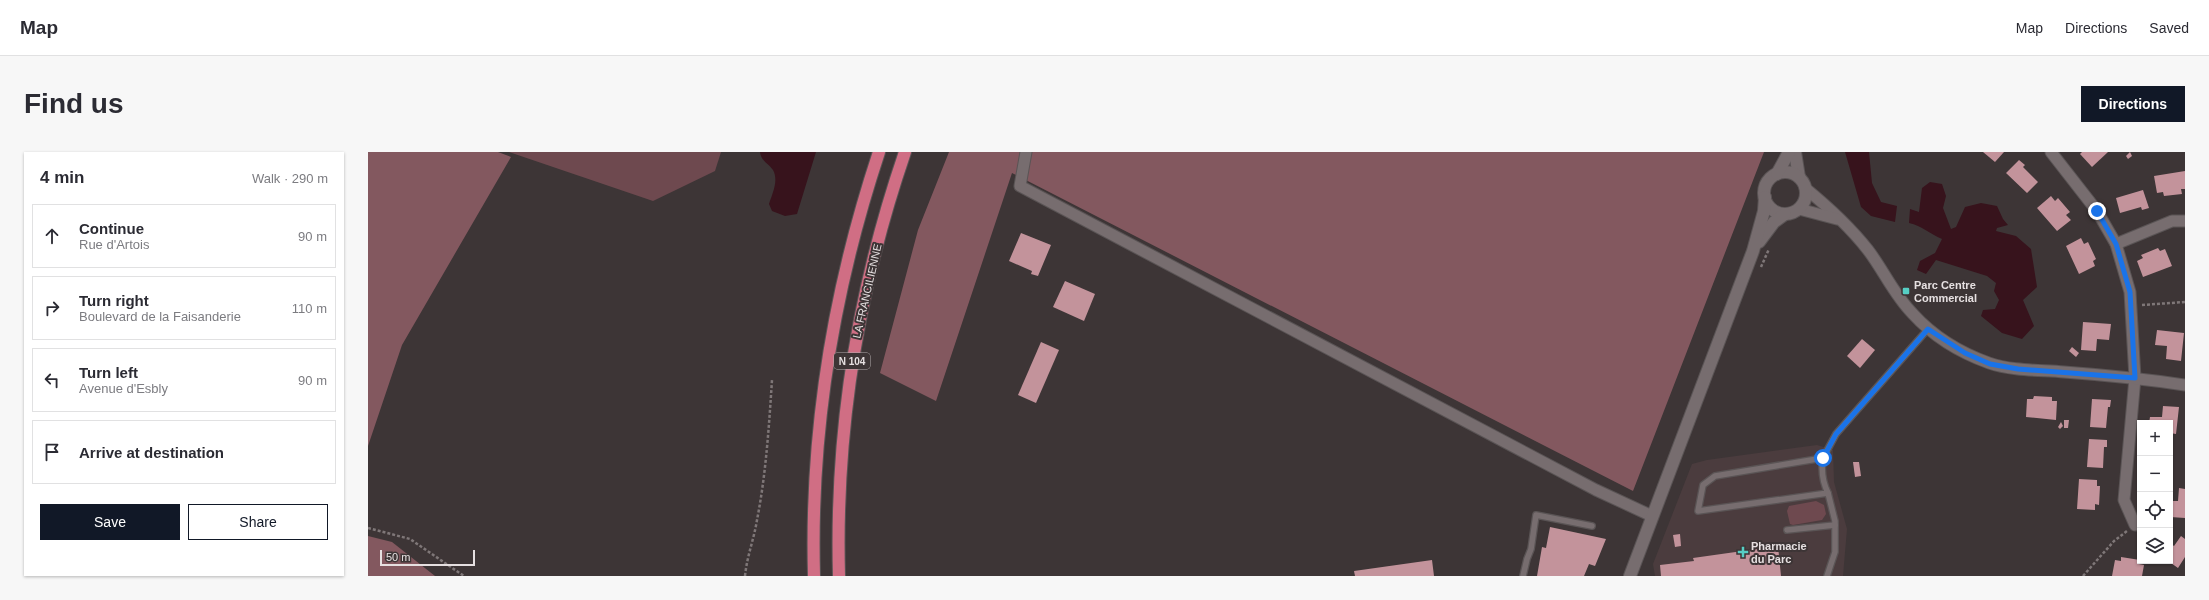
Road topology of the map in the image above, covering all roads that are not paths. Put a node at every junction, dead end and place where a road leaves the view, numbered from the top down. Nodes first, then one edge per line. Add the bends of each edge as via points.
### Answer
1 (879, 152) edge
2 (905, 152) edge
3 (1026, 152) edge
4 (1789, 152) edge
5 (1795, 152) edge
6 (2051, 152) edge
7 (1777, 174) junction
8 (1799, 177) junction
9 (1805, 188) junction
10 (1765, 197) junction
11 (1799, 209) junction
12 (1785, 214) junction
13 (1838, 219) junction
14 (2185, 221) edge
15 (2116, 244) junction
16 (1753, 251) junction
17 (1928, 329) junction
18 (2135, 378) junction
19 (2185, 384) edge
20 (1823, 458) junction
21 (1828, 493) junction
22 (1652, 516) junction
23 (1835, 524) junction
24 (2135, 525) road end
25 (1592, 526) dead end
26 (1786, 530) dead end
27 (814, 576) edge
28 (839, 576) edge
29 (1523, 576) edge
30 (1630, 576) edge
31 (1827, 576) edge

1 - 27 highway, N 104 via 840,293 827,367 814,493
2 - 28 highway, LA FRANCILIENNE / N 104 via 889,199 870,275 850,372 841,448
3 - 22 street via 1020,186 1596,490
4 - 7 street
5 - 8 street
6 - 15 street via 2097,211
7 - 8 street via 1788,172
7 - 10 street via 1766,183
8 - 9 street
9 - 11 street via 1805,199
9 - 13 street
10 - 12 street via 1772,209
10 - 16 street via 1764,211
11 - 12 street
11 - 13 street
12 - 16 street via 1765,232
13 - 17 street via 1868,250 1894,292
14 - 15 street via 2172,221
15 - 18 street via 2130,292
16 - 22 street
17 - 18 street via 1965,353 1990,364 2018,369
17 - 20 lane via 1836,434
18 - 19 street
18 - 24 street via 2124,500
20 - 21 lane via 1823,483
20 - 21 lane via 1715,476 1703,485 1698,511
21 - 23 lane
22 - 30 street
23 - 26 lane
23 - 31 lane via 1835,552
25 - 29 lane via 1536,515 1531,549

